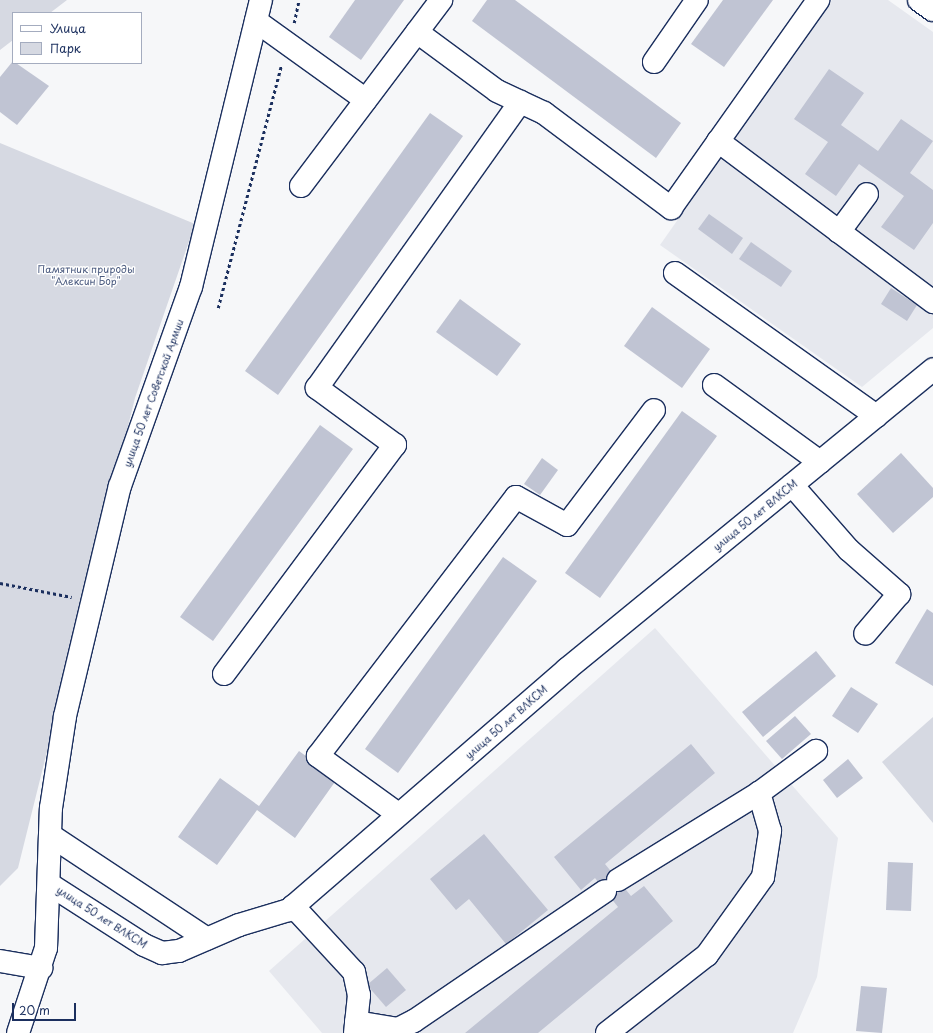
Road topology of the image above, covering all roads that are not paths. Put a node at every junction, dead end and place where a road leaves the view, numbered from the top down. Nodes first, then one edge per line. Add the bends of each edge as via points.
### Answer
1 (261, 0) edge
2 (441, 0) edge
3 (697, 0) edge
4 (818, 0) edge
5 (919, 0) edge
6 (933, 10) edge
7 (256, 21) junction
8 (417, 32) junction
9 (654, 62) dead end
10 (366, 100) junction
11 (520, 102) junction
12 (718, 141) junction
13 (301, 186) dead end
14 (866, 194) dead end
15 (839, 232) junction
16 (675, 273) dead end
17 (933, 302) edge
18 (933, 369) edge
19 (714, 385) dead end
20 (654, 410) dead end
21 (876, 416) junction
22 (820, 462) junction
23 (792, 485) junction
24 (865, 634) dead end
25 (224, 674) dead end
26 (816, 751) dead end
27 (759, 793) junction
28 (398, 814) junction
29 (50, 835) junction
30 (49, 884) junction
31 (293, 906) junction
32 (207, 939) junction
33 (0, 960) edge
34 (41, 968) junction
35 (356, 1027) edge
36 (18, 1033) edge
37 (607, 1033) edge

1 - 7 street, улица 50 лет Советской Армии
2 - 8 street
3 - 9 street
4 - 12 street
5 - 6 street
7 - 10 street
7 - 29 street, улица 50 лет Советской Армии via 191,287 133,443 65,716
8 - 10 street
8 - 11 street via 497,91
10 - 13 street
11 - 12 street via 544,113 671,208
11 - 25 street via 317,388 395,445
12 - 15 street
14 - 15 street
15 - 17 street
16 - 21 street
18 - 21 street, улица 50 лет ВЛКСМ
19 - 22 street
20 - 28 street via 567,525 516,497 318,756
21 - 22 street, улица 50 лет ВЛКСМ
22 - 23 street, улица 50 лет ВЛКСМ
23 - 24 street via 849,550 899,594
23 - 28 street, улица 50 лет ВЛКСМ via 567,669
26 - 27 street
27 - 35 street via 612,886 414,1021 398,1029
27 - 37 street via 770,830 763,878 707,955
28 - 31 street, улица 50 лет ВЛКСМ
29 - 30 street, улица 50 лет Советской Армии
29 - 32 street
30 - 32 street, улица 50 лет ВЛКСМ via 153,950 179,952
30 - 34 street, улица 50 лет Советской Армии via 49,917
31 - 32 street, улица 50 лет ВЛКСМ via 282,914
31 - 35 street via 354,972 358,983
33 - 34 street
34 - 36 street, улица 50 лет Советской Армии

